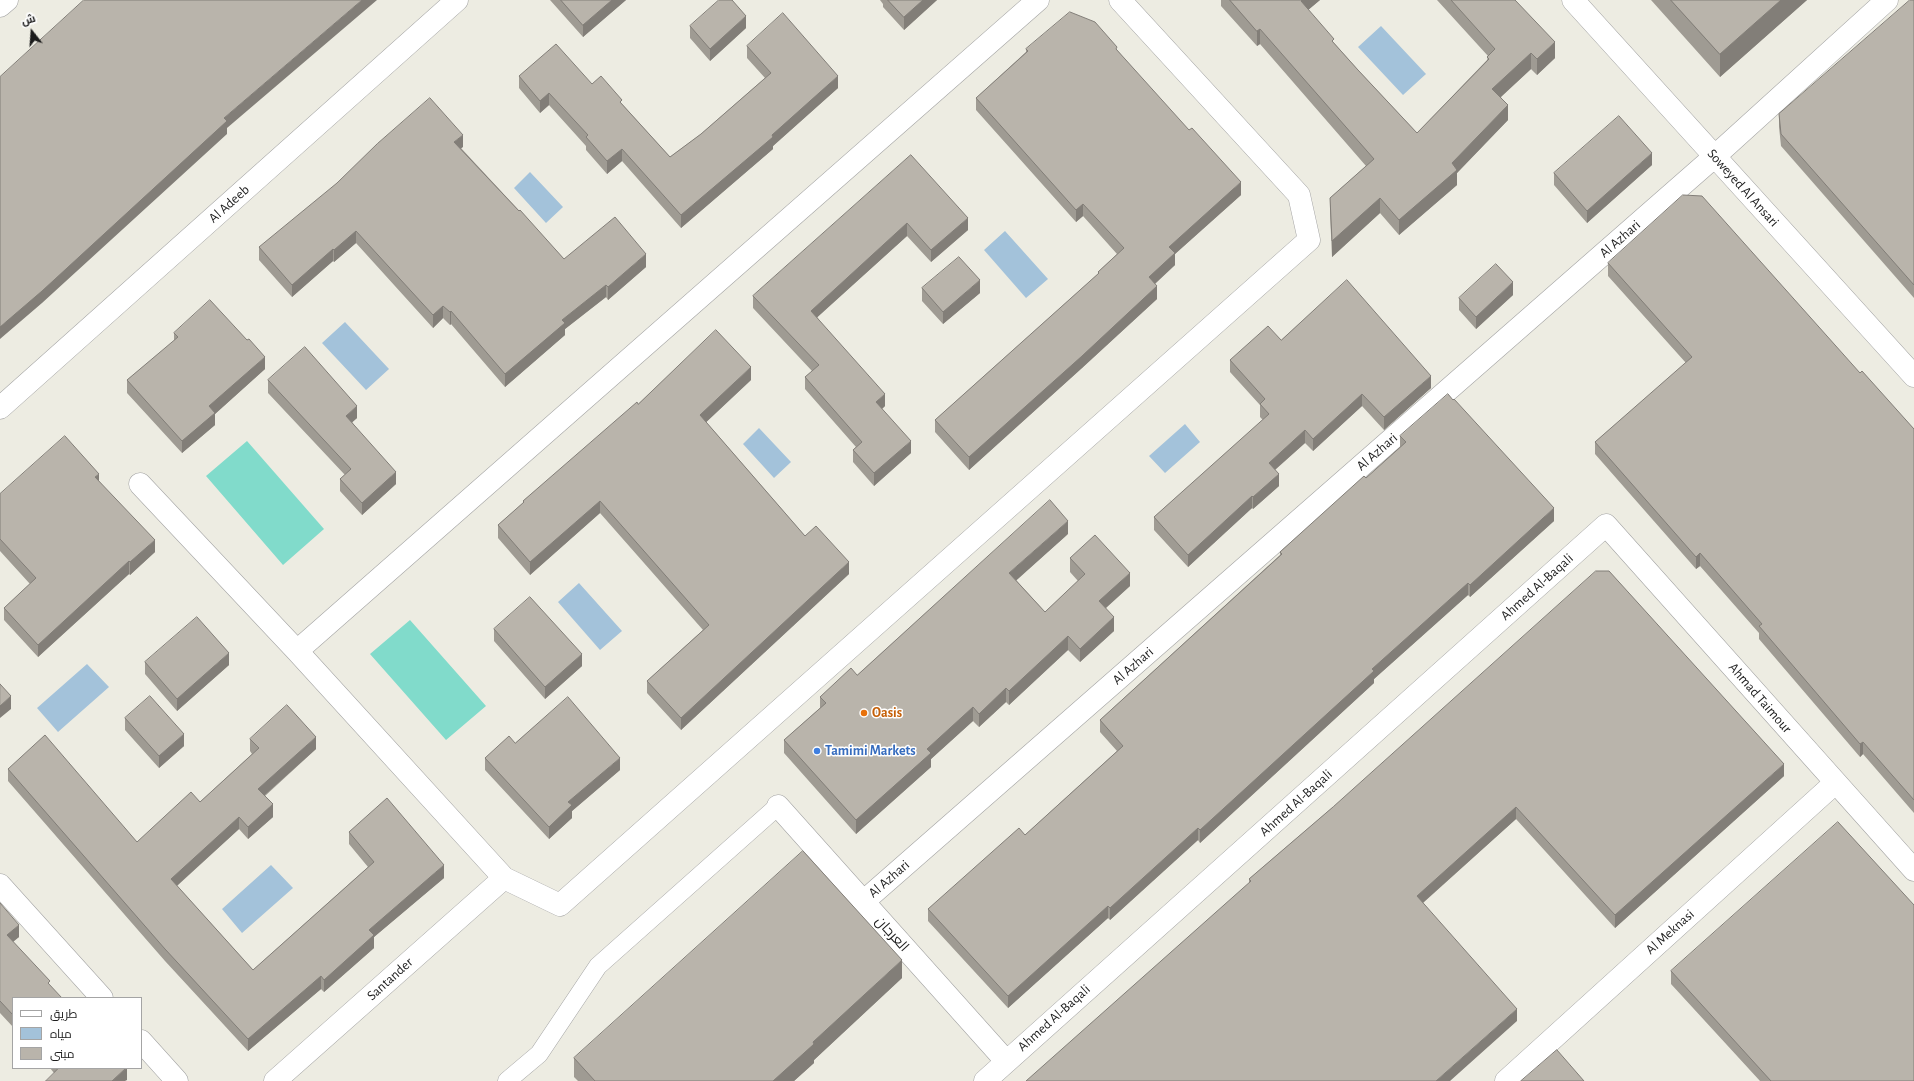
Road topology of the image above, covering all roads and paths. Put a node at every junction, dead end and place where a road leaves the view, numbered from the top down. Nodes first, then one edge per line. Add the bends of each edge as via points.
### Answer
1 (7, 0) edge
2 (457, 0) edge
3 (1038, 0) edge
4 (1120, 0) edge
5 (1572, 0) edge
6 (1887, 0) edge
7 (0, 6) edge
8 (1714, 157) junction
9 (1914, 376) edge
10 (0, 408) edge
11 (140, 484) dead end
12 (1606, 525) joint
13 (297, 651) junction
14 (1835, 783) junction
15 (778, 806) joint
16 (1914, 870) edge
17 (504, 878) junction
18 (0, 885) edge
19 (864, 902) junction
20 (101, 997) edge
21 (142, 1042) edge
22 (1006, 1061) junction
23 (177, 1081) edge
24 (276, 1081) edge
25 (507, 1081) edge
26 (985, 1081) edge
27 (1506, 1081) edge

1 - 7 street
2 - 10 street, Al Adeeb
3 - 13 street
4 - 17 street via 1299,195 1309,240 560,905
5 - 8 street, Soweyed Al Ansari
6 - 8 street, Al Azhari
8 - 9 street, Soweyed Al Ansari
8 - 19 street, Al Azhari
11 - 13 street
12 - 14 street, Ahmad Taimour
12 - 22 street, Ahmed Al-Baqali
13 - 17 street
14 - 16 street, Ahmad Taimour
14 - 27 street, Al Meknasi
15 - 19 street, العرجان
15 - 25 lane via 598,966 539,1054
17 - 24 street, Santander
18 - 20 street
19 - 22 street, العرجان
21 - 23 street
22 - 26 street, Ahmed Al-Baqali

